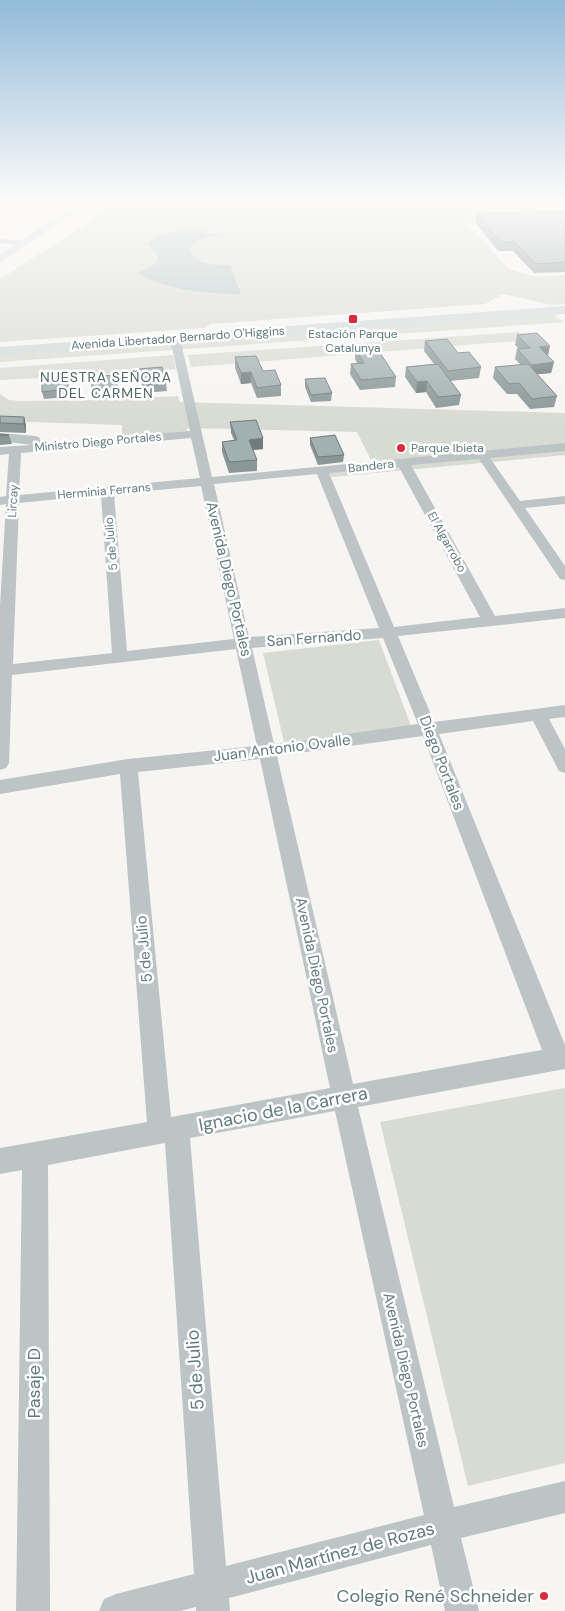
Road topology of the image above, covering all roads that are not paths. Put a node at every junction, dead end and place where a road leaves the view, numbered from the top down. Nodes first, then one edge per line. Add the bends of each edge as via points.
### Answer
1 (565, 312) edge
2 (565, 320) edge
3 (178, 349) junction
4 (0, 350) edge
5 (196, 434) junction
6 (0, 436) edge
7 (565, 447) edge
8 (38, 448) junction
9 (15, 450) junction
10 (0, 451) edge
11 (482, 455) junction
12 (403, 462) junction
13 (321, 470) junction
14 (208, 482) junction
15 (107, 491) junction
16 (565, 500) edge
17 (6, 501) edge
18 (517, 505) junction
19 (5, 556) edge
20 (560, 561) edge
21 (565, 576) edge
22 (565, 613) edge
23 (490, 621) junction
24 (3, 622) edge
25 (390, 632) junction
26 (244, 643) junction
27 (120, 657) junction
28 (4, 670) junction
29 (565, 712) edge
30 (538, 715) junction
31 (429, 730) junction
32 (268, 751) junction
33 (0, 763) edge
34 (128, 766) junction
35 (565, 766) edge
36 (0, 787) edge
37 (561, 1058) edge
38 (344, 1098) junction
39 (168, 1130) junction
40 (35, 1155) junction
41 (0, 1161) edge
42 (565, 1497) edge
43 (442, 1526) junction
44 (212, 1599) edge
45 (33, 1611) edge
46 (116, 1611) edge
47 (462, 1611) edge

1 - 2 main road
1 - 3 main road, Avenida Libertador Bernardo O'Higgins
3 - 4 main road, Avenida Libertador Bernardo O'Higgins
3 - 5 street, Avenida Diego Portales
5 - 8 street, Ministro Diego Portales
5 - 14 street, Avenida Diego Portales
6 - 8 street via 35,440
7 - 11 street, Bandera
8 - 9 street, Ministro Diego Portales
9 - 10 street, Ministro Diego Portales
9 - 17 street, Lircay
11 - 12 street, Bandera
11 - 18 street
12 - 13 street, Bandera
12 - 23 street, El Algarrobo
13 - 14 street, Bandera
13 - 25 street, Diego Portales
14 - 15 street, Herminia Ferrans
14 - 26 street, Avenida Diego Portales
15 - 17 street, Herminia Ferrans
15 - 27 street, 5 de Julio
16 - 18 street
17 - 19 street, Lircay
18 - 20 street
19 - 24 street, Lircay
20 - 21 street
22 - 23 street, San Fernando
23 - 25 street, San Fernando
24 - 28 street, Lircay
25 - 26 street, San Fernando
25 - 31 street, Diego Portales
26 - 27 street, San Fernando
26 - 32 street, Avenida Diego Portales
27 - 28 street, San Fernando
28 - 33 street, Lircay
29 - 30 street, Juan Antonio Ovalle
30 - 31 street, Juan Antonio Ovalle
30 - 35 street
31 - 32 street, Juan Antonio Ovalle
31 - 37 street, Diego Portales
32 - 34 street, Juan Antonio Ovalle
32 - 38 street, Avenida Diego Portales
34 - 36 street, Juan Antonio Ovalle
34 - 39 street, 5 de Julio
37 - 38 street, Ignacio de la Carrera
38 - 39 street, Ignacio de la Carrera
38 - 43 street, Avenida Diego Portales
39 - 40 street, Ignacio de la Carrera
39 - 44 street, 5 de Julio
40 - 41 street, Ignacio de la Carrera
40 - 45 street, Pasaje D
42 - 43 street, Juan Martínez de Rozas
43 - 44 street, Juan Martínez de Rozas
43 - 47 street, Avenida Diego Portales
44 - 46 street, Juan Martínez de Rozas

